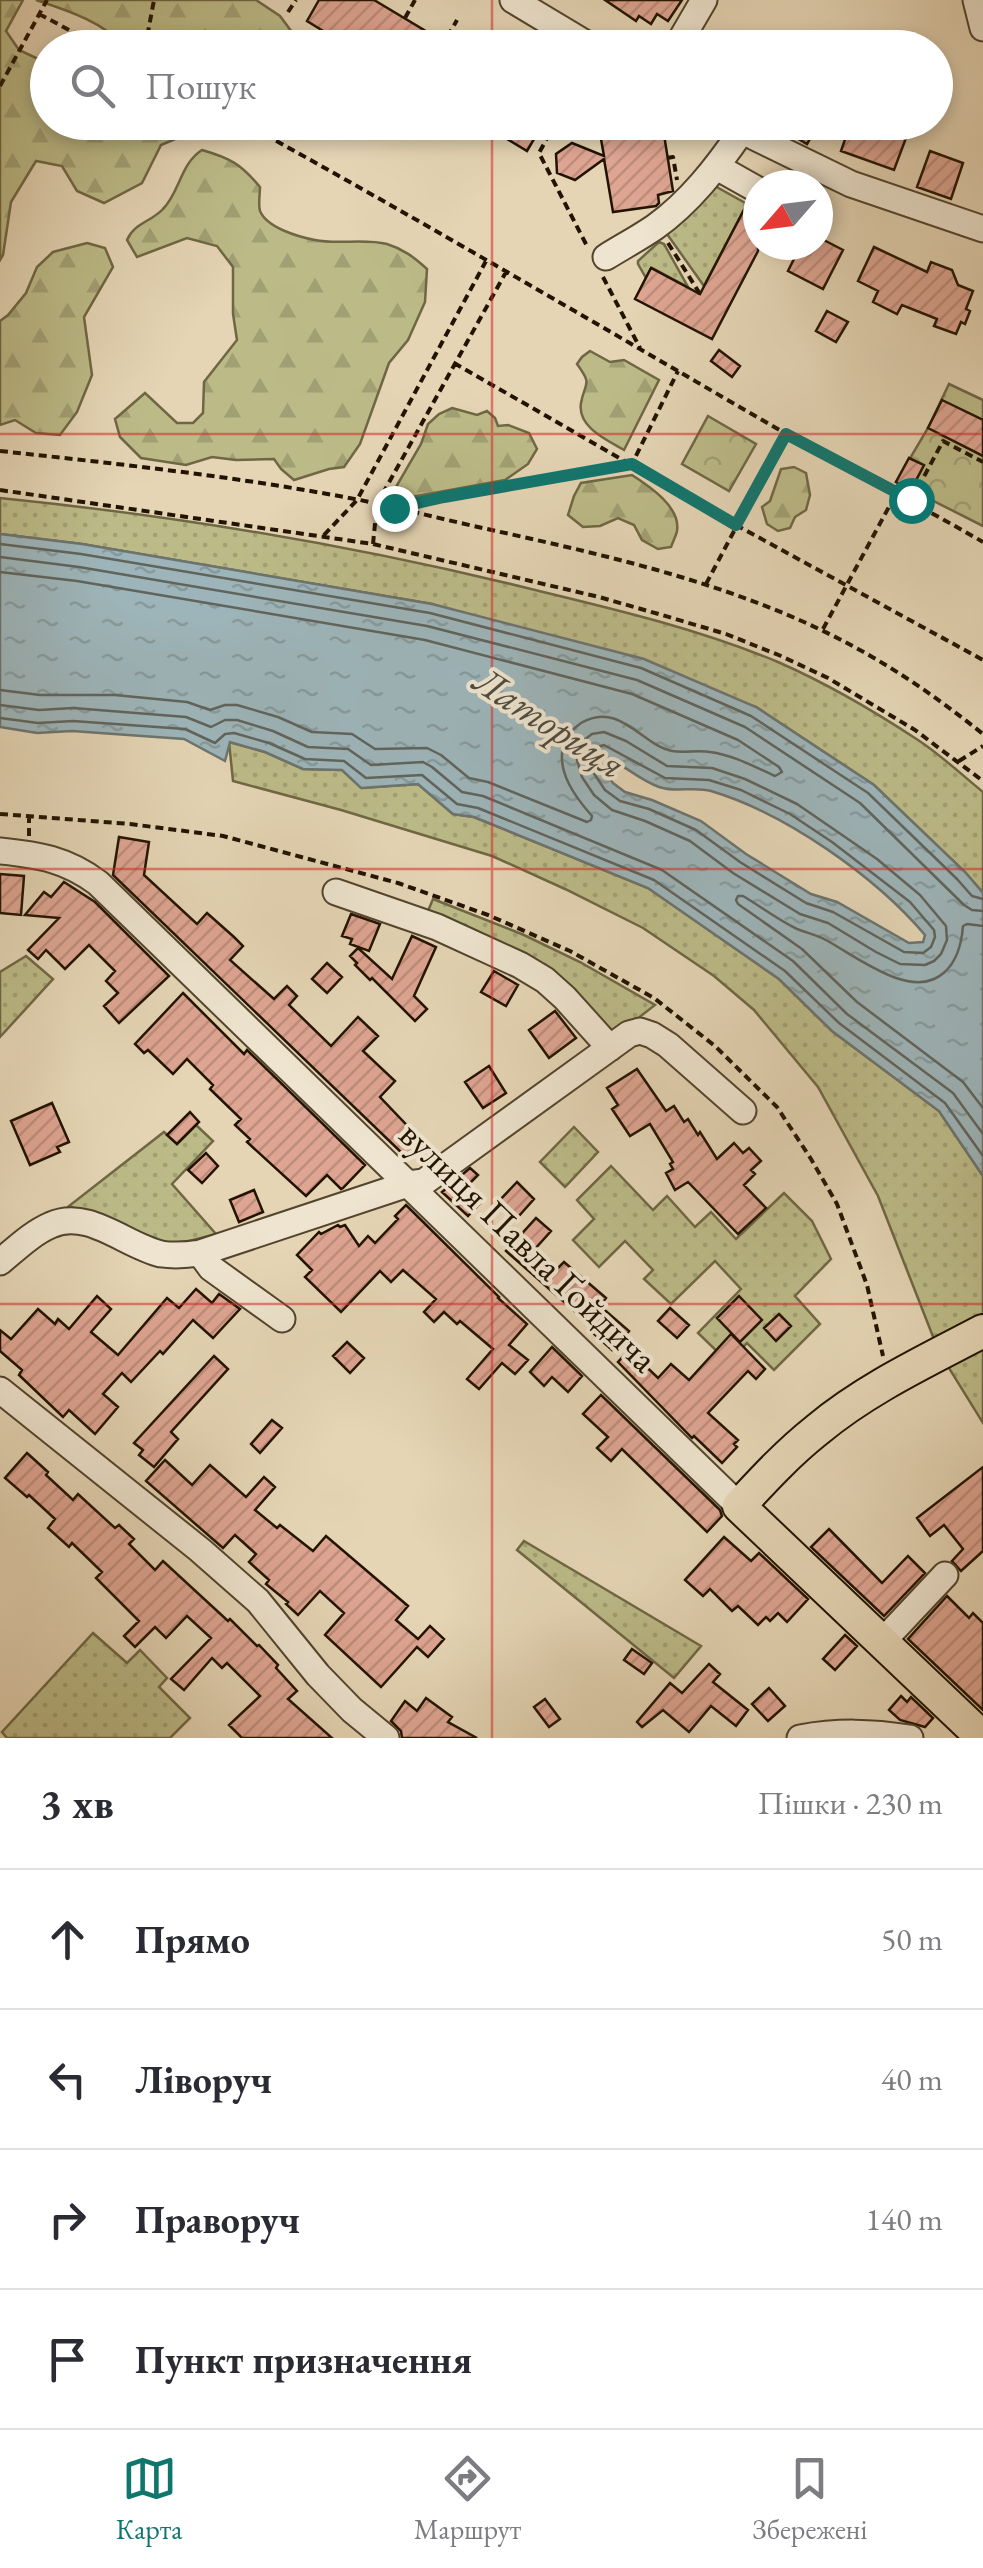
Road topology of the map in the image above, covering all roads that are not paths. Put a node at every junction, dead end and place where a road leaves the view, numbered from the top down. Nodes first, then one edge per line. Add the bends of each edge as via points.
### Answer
1 (513, 0) edge
2 (704, 0) edge
3 (976, 0) edge
4 (983, 28) edge
5 (563, 30) edge
6 (686, 30) edge
7 (727, 140) edge
8 (759, 140) edge
9 (716, 167) junction
10 (743, 182) edge
11 (983, 229) edge
12 (600, 262) road end
13 (0, 851) edge
14 (336, 892) dead end
15 (610, 1048) junction
16 (743, 1110) dead end
17 (408, 1184) junction
18 (200, 1253) junction
19 (0, 1262) edge
20 (282, 1319) dead end
21 (983, 1331) edge
22 (0, 1390) edge
23 (739, 1506) junction
24 (945, 1575) dead end
25 (882, 1642) junction
26 (386, 1738) edge
27 (800, 1738) edge
28 (910, 1738) edge
29 (981, 1738) edge

1 - 5 street
2 - 6 street
3 - 4 street
7 - 9 street
8 - 11 street via 851,184
9 - 10 street
9 - 12 street via 656,226
13 - 17 street, вулиця Павла Ґойдича via 55,859 98,883
14 - 15 street via 438,927 520,965 565,998
15 - 16 street via 629,1034 652,1035
15 - 17 street via 424,1182
17 - 18 street
17 - 23 street, вулиця Павла Ґойдича
18 - 19 street via 160,1254 64,1220
18 - 20 street
21 - 23 main road via 889,1372 781,1461
22 - 26 street via 258,1602 318,1675
23 - 25 main road, вулиця Павла Ґойдича
24 - 25 street
25 - 29 main road, вулиця Павла Ґойдича
27 - 28 street via 830,1732

